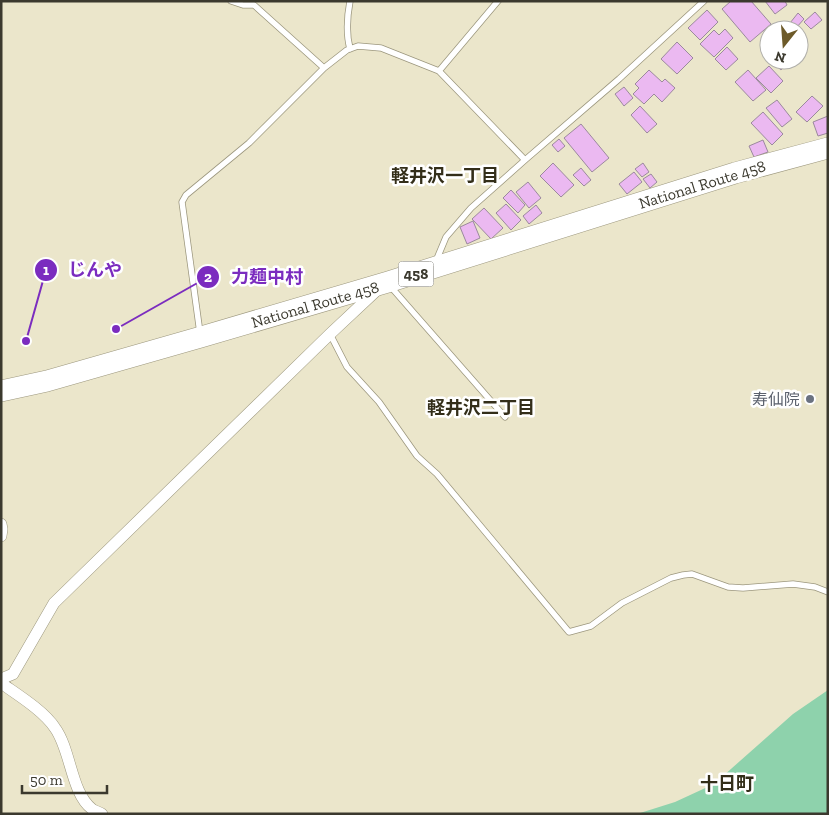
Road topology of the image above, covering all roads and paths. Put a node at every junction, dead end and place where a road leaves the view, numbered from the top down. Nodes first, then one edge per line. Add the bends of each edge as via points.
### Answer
1 (231, 1) edge
2 (350, 1) edge
3 (498, 1) edge
4 (704, 1) edge
5 (255, 3) edge
6 (350, 49) junction
7 (324, 68) junction
8 (439, 71) junction
9 (828, 148) edge
10 (525, 160) junction
11 (432, 269) junction
12 (386, 283) junction
13 (330, 334) junction
14 (201, 337) junction
15 (1, 391) edge
16 (505, 418) dead end
17 (1, 524) edge
18 (1, 536) edge
19 (828, 592) edge
20 (1, 679) edge
21 (1, 683) edge
22 (102, 814) edge

1 - 5 lane via 243,6
2 - 6 lane
3 - 8 lane
4 - 10 lane
5 - 7 lane
6 - 7 lane
6 - 8 lane via 358,46 381,48
7 - 14 lane via 249,143 186,195 182,202
8 - 10 lane
9 - 11 highway, National Route 458 / 458 via 735,173
10 - 11 lane via 471,208 446,237
11 - 12 highway, National Route 458 / 458
12 - 13 street
12 - 14 highway, National Route 458 / 458
12 - 16 lane
13 - 19 lane via 347,367 380,402 417,456 437,474 569,632 590,626 622,603 683,575 692,574 728,587 793,584
13 - 20 street via 54,603 12,674
14 - 15 highway, National Route 458 / 458
17 - 18 street
21 - 22 street via 55,727 83,799 92,810

